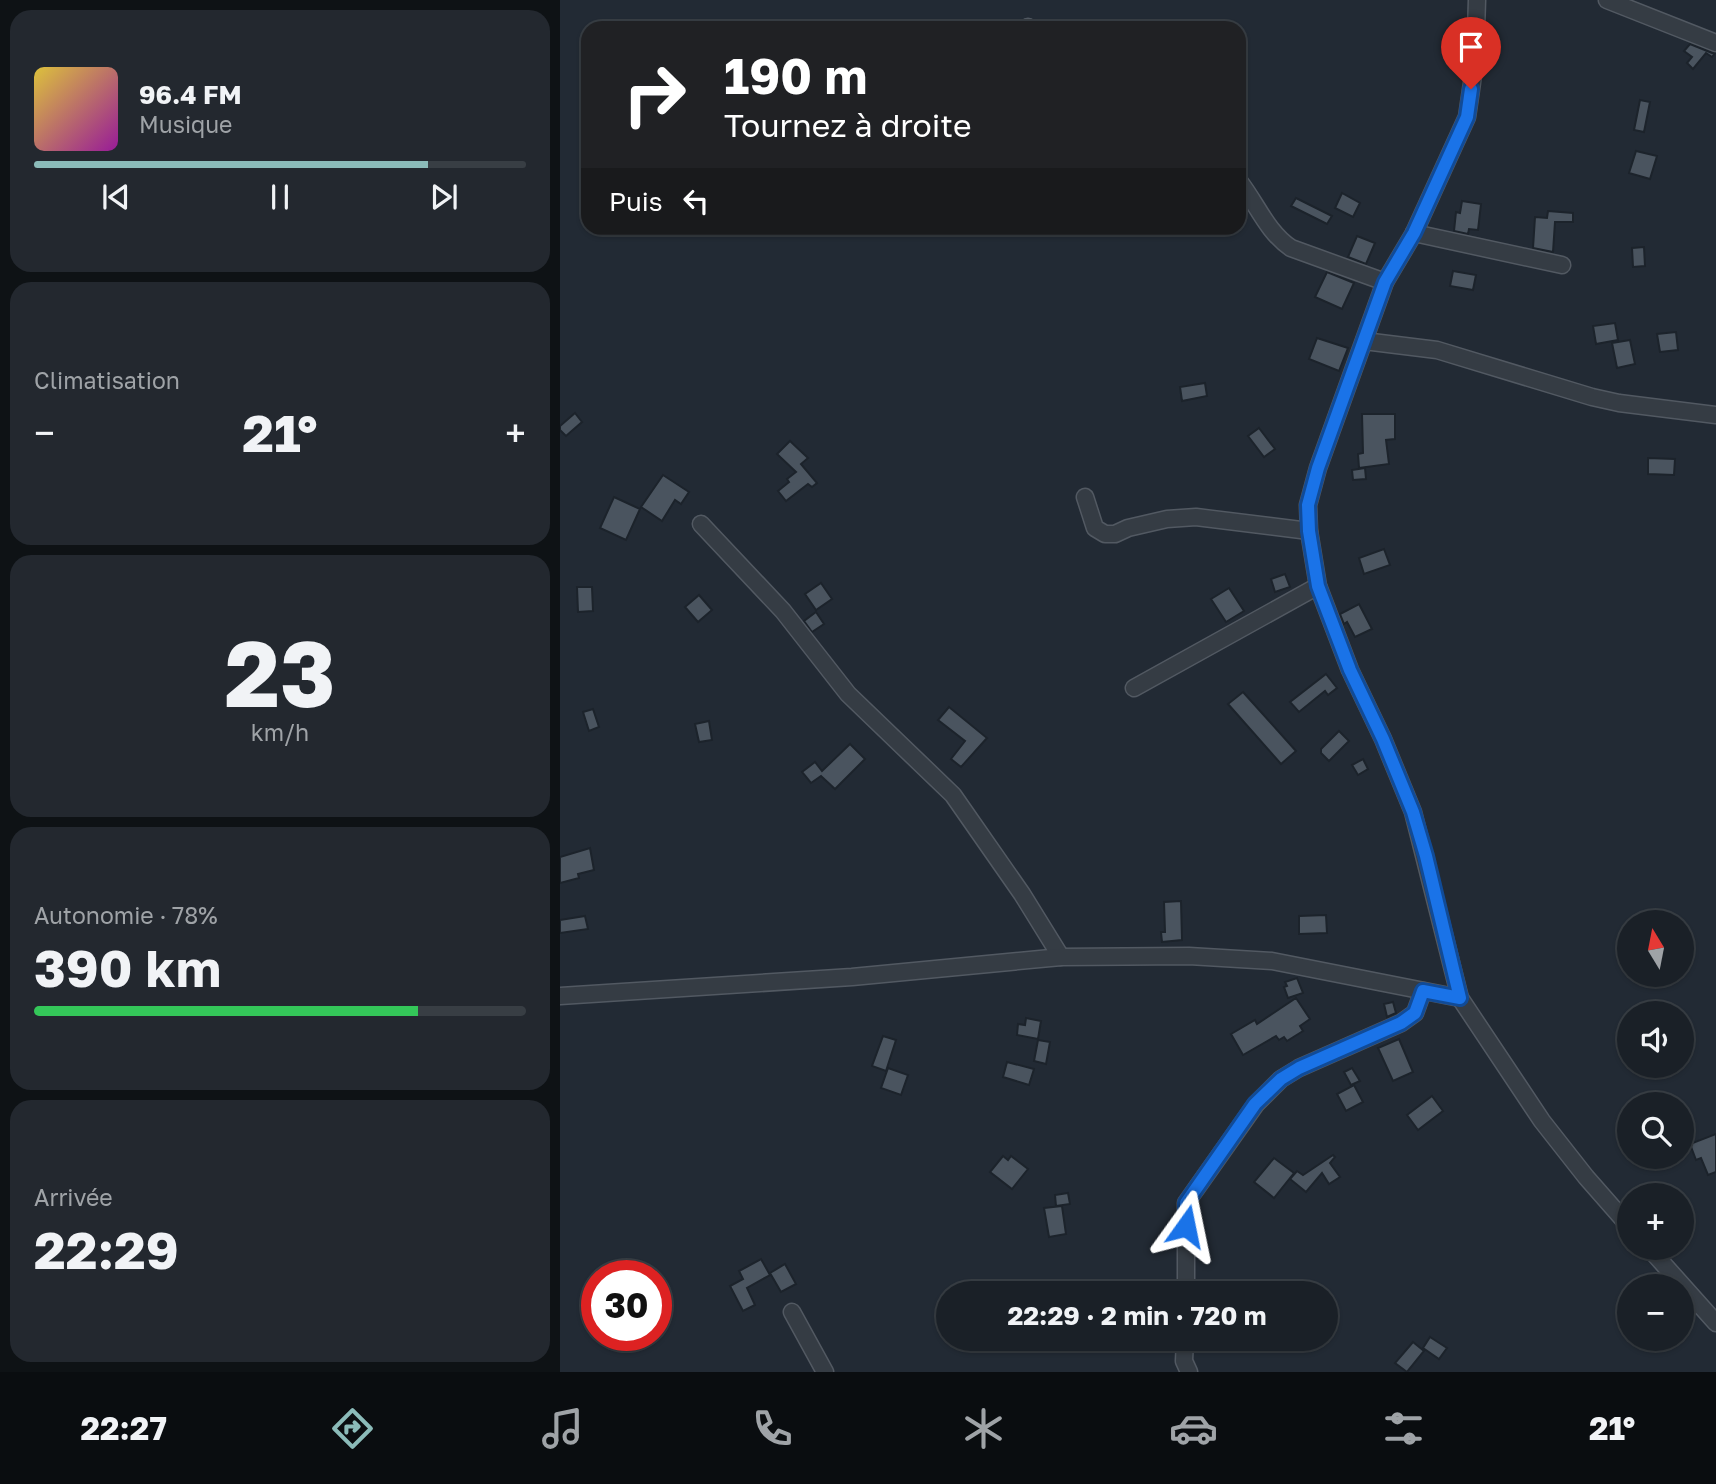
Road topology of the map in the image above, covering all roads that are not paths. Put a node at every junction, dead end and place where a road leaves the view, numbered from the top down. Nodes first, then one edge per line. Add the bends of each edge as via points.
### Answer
1 (1477, 0) edge
2 (1607, 0) edge
3 (1716, 43) edge
4 (1246, 192) edge
5 (1414, 233) junction
6 (1562, 265) dead end
7 (1385, 282) junction
8 (1364, 341) junction
9 (1716, 415) edge
10 (1085, 497) dead end
11 (701, 524) dead end
12 (1309, 531) junction
13 (1318, 586) junction
14 (1134, 688) dead end
15 (1061, 957) junction
16 (1423, 991) junction
17 (560, 996) edge
18 (1460, 998) junction
19 (1617, 1212) edge
20 (1660, 1260) edge
21 (1186, 1281) edge
22 (792, 1312) dead end
23 (1716, 1324) edge
24 (1184, 1351) edge
25 (825, 1372) edge
26 (1189, 1372) edge

1 - 5 street via 1467,117
2 - 3 street
4 - 7 street via 1268,226 1291,248
5 - 6 street
5 - 7 street
7 - 8 street
8 - 9 street via 1437,350 1619,403
8 - 12 street via 1318,468 1308,505
10 - 12 street via 1095,528 1105,534 1196,517
11 - 15 street via 783,611 848,694 953,795
12 - 13 street
13 - 14 street
13 - 18 street via 1413,812
15 - 16 street via 1272,961
15 - 17 street via 852,977
16 - 18 street
16 - 21 street via 1415,1013 1401,1023 1299,1068 1255,1104 1186,1203
18 - 19 street via 1542,1121
20 - 23 street
22 - 25 street
24 - 26 street

